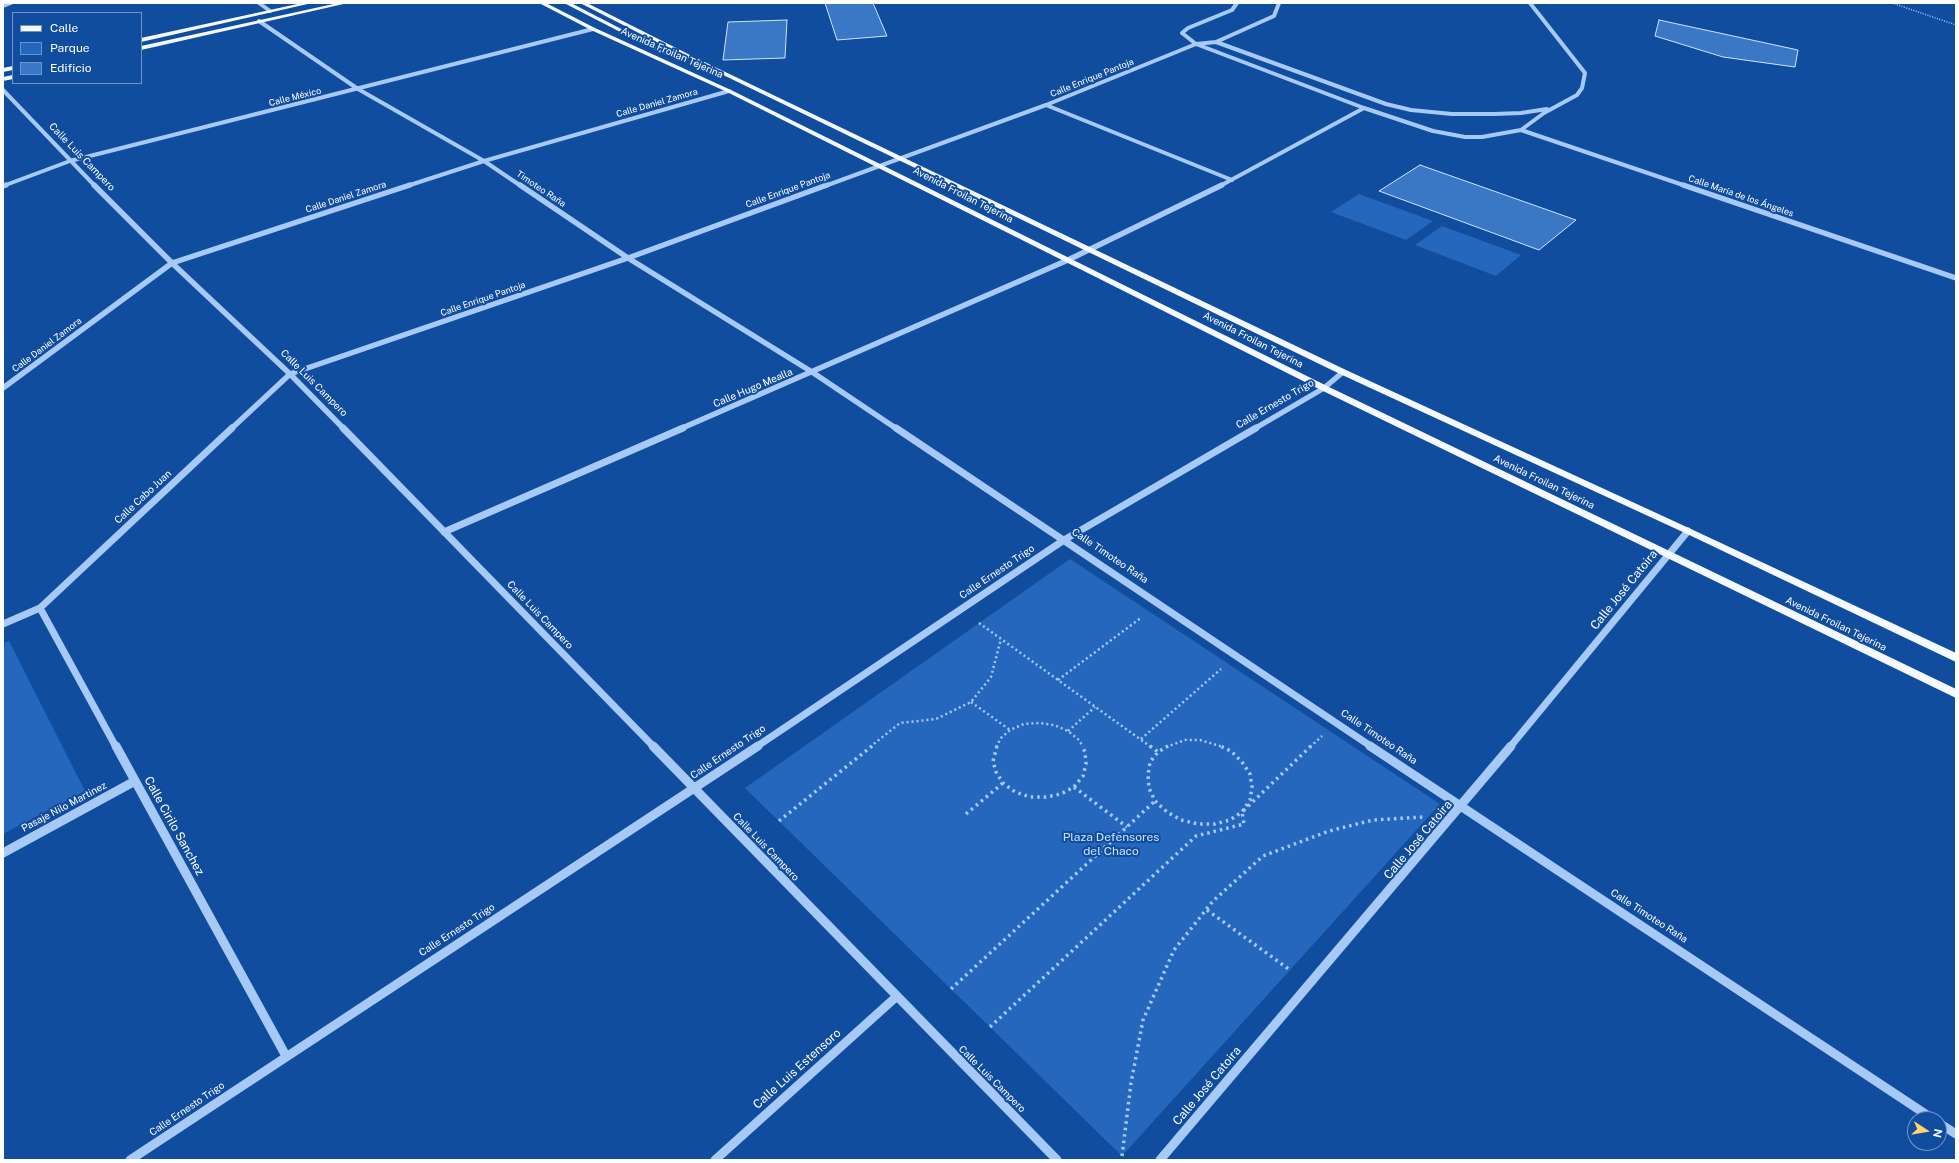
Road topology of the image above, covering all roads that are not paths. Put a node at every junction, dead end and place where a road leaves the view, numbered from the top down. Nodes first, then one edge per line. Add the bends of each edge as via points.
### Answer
1 (10, 3) edge
2 (259, 3) edge
3 (291, 3) edge
4 (309, 3) edge
5 (345, 3) edge
6 (542, 3) edge
7 (567, 3) edge
8 (583, 3) edge
9 (1237, 3) edge
10 (1279, 3) edge
11 (1530, 3) edge
12 (3, 6) edge
13 (270, 11) junction
14 (259, 21) junction
15 (593, 29) junction
16 (142, 40) edge
17 (1216, 42) junction
18 (1196, 44) junction
19 (142, 48) edge
20 (690, 57) junction
21 (358, 89) junction
22 (3, 90) edge
23 (729, 91) junction
24 (1046, 105) junction
25 (1364, 108) junction
26 (1551, 109) junction
27 (1521, 130) junction
28 (902, 159) junction
29 (70, 161) junction
30 (484, 161) junction
31 (880, 166) junction
32 (1232, 180) junction
33 (3, 186) edge
34 (1090, 250) junction
35 (628, 258) junction
36 (1068, 260) junction
37 (172, 262) junction
38 (1956, 278) edge
39 (812, 372) junction
40 (1343, 372) junction
41 (290, 374) junction
42 (3, 388) edge
43 (1324, 388) junction
44 (1688, 531) junction
45 (444, 532) junction
46 (1064, 540) junction
47 (1668, 555) junction
48 (40, 608) junction
49 (3, 624) edge
50 (1956, 658) edge
51 (1956, 694) edge
52 (135, 781) junction
53 (694, 789) junction
54 (1461, 807) junction
55 (3, 853) edge
56 (896, 997) junction
57 (286, 1056) junction
58 (1922, 1111) edge
59 (1947, 1128) edge
60 (1956, 1134) edge
61 (130, 1160) edge
62 (715, 1160) edge
63 (1057, 1160) edge
64 (1160, 1160) edge

1 - 12 street
2 - 13 street
3 - 13 main road
4 - 13 main road
5 - 14 main road
6 - 15 main road, Avenida Froilan Tejerina
7 - 20 main road via 665,53
8 - 20 main road, Avenida Froilan Tejerina
9 - 18 street via 1232,10 1188,28 1182,33
10 - 17 street, Calle Enrique Pantoja via 1274,16
11 - 26 street via 1585,73 1582,88 1577,95
13 - 16 main road
14 - 19 main road
14 - 21 street, Timoteo Raña
15 - 21 street, Calle México
15 - 23 main road, Avenida Froilan Tejerina
17 - 18 street, Calle Enrique Pantoja
17 - 26 street via 1386,104 1411,110 1452,114 1494,114
18 - 24 street, Calle Enrique Pantoja
18 - 25 street
20 - 28 main road, Avenida Froilan Tejerina
21 - 29 street, Calle México
21 - 30 street, Timoteo Raña
22 - 29 street, Calle Luis Campero
23 - 30 street, Calle Daniel Zamora
23 - 31 main road, Avenida Froilan Tejerina
24 - 28 street, Calle Enrique Pantoja
24 - 32 street
25 - 27 street via 1433,131 1465,137 1497,136
25 - 32 street, Calle Hugo Mealla
26 - 27 street
27 - 38 street, Calle María de los Ángeles
28 - 31 street, Calle Enrique Pantoja
28 - 34 main road, Avenida Froilan Tejerina
29 - 33 street, Calle México
29 - 37 street, Calle Luis Campero
30 - 35 street, Timoteo Raña
30 - 37 street, Calle Daniel Zamora
31 - 35 street, Calle Enrique Pantoja
31 - 36 main road, Avenida Froilan Tejerina
32 - 34 street, Calle Hugo Mealla
34 - 36 street, Calle Hugo Mealla
34 - 40 main road, Avenida Froilan Tejerina
35 - 39 street, Timoteo Raña
35 - 41 street, Calle Enrique Pantoja
36 - 39 street, Calle Hugo Mealla
36 - 43 main road, Avenida Froilan Tejerina
37 - 41 street, Calle Luis Campero
37 - 42 street, Calle Daniel Zamora
39 - 45 street, Calle Hugo Mealla
39 - 46 street, Calle Timoteo Raña
40 - 43 street, Calle Ernesto Trigo
40 - 44 main road, Avenida Froilan Tejerina
41 - 45 street, Calle Luis Campero
41 - 48 street, Calle Cabo Juan
43 - 46 street, Calle Ernesto Trigo
43 - 47 main road, Avenida Froilan Tejerina
44 - 47 street, Calle José Catoira
44 - 50 main road, Avenida Froilan Tejerina
45 - 53 street, Calle Luis Campero
46 - 53 street, Calle Ernesto Trigo
46 - 54 street, Calle Timoteo Raña
47 - 51 main road, Avenida Froilan Tejerina
47 - 54 street, Calle José Catoira
48 - 49 street, Calle Cabo Juan
48 - 52 street, Calle Cirilo Sanchez
52 - 55 street, Pasaje Nilo Martinez
52 - 57 street, Calle Cirilo Sanchez
53 - 56 street, Calle Luis Campero
53 - 57 street, Calle Ernesto Trigo
54 - 58 street, Calle Timoteo Raña
54 - 64 street, Calle José Catoira
56 - 62 street, Calle Luis Estensoro
56 - 63 street, Calle Luis Campero
57 - 61 street, Calle Ernesto Trigo
59 - 60 street

